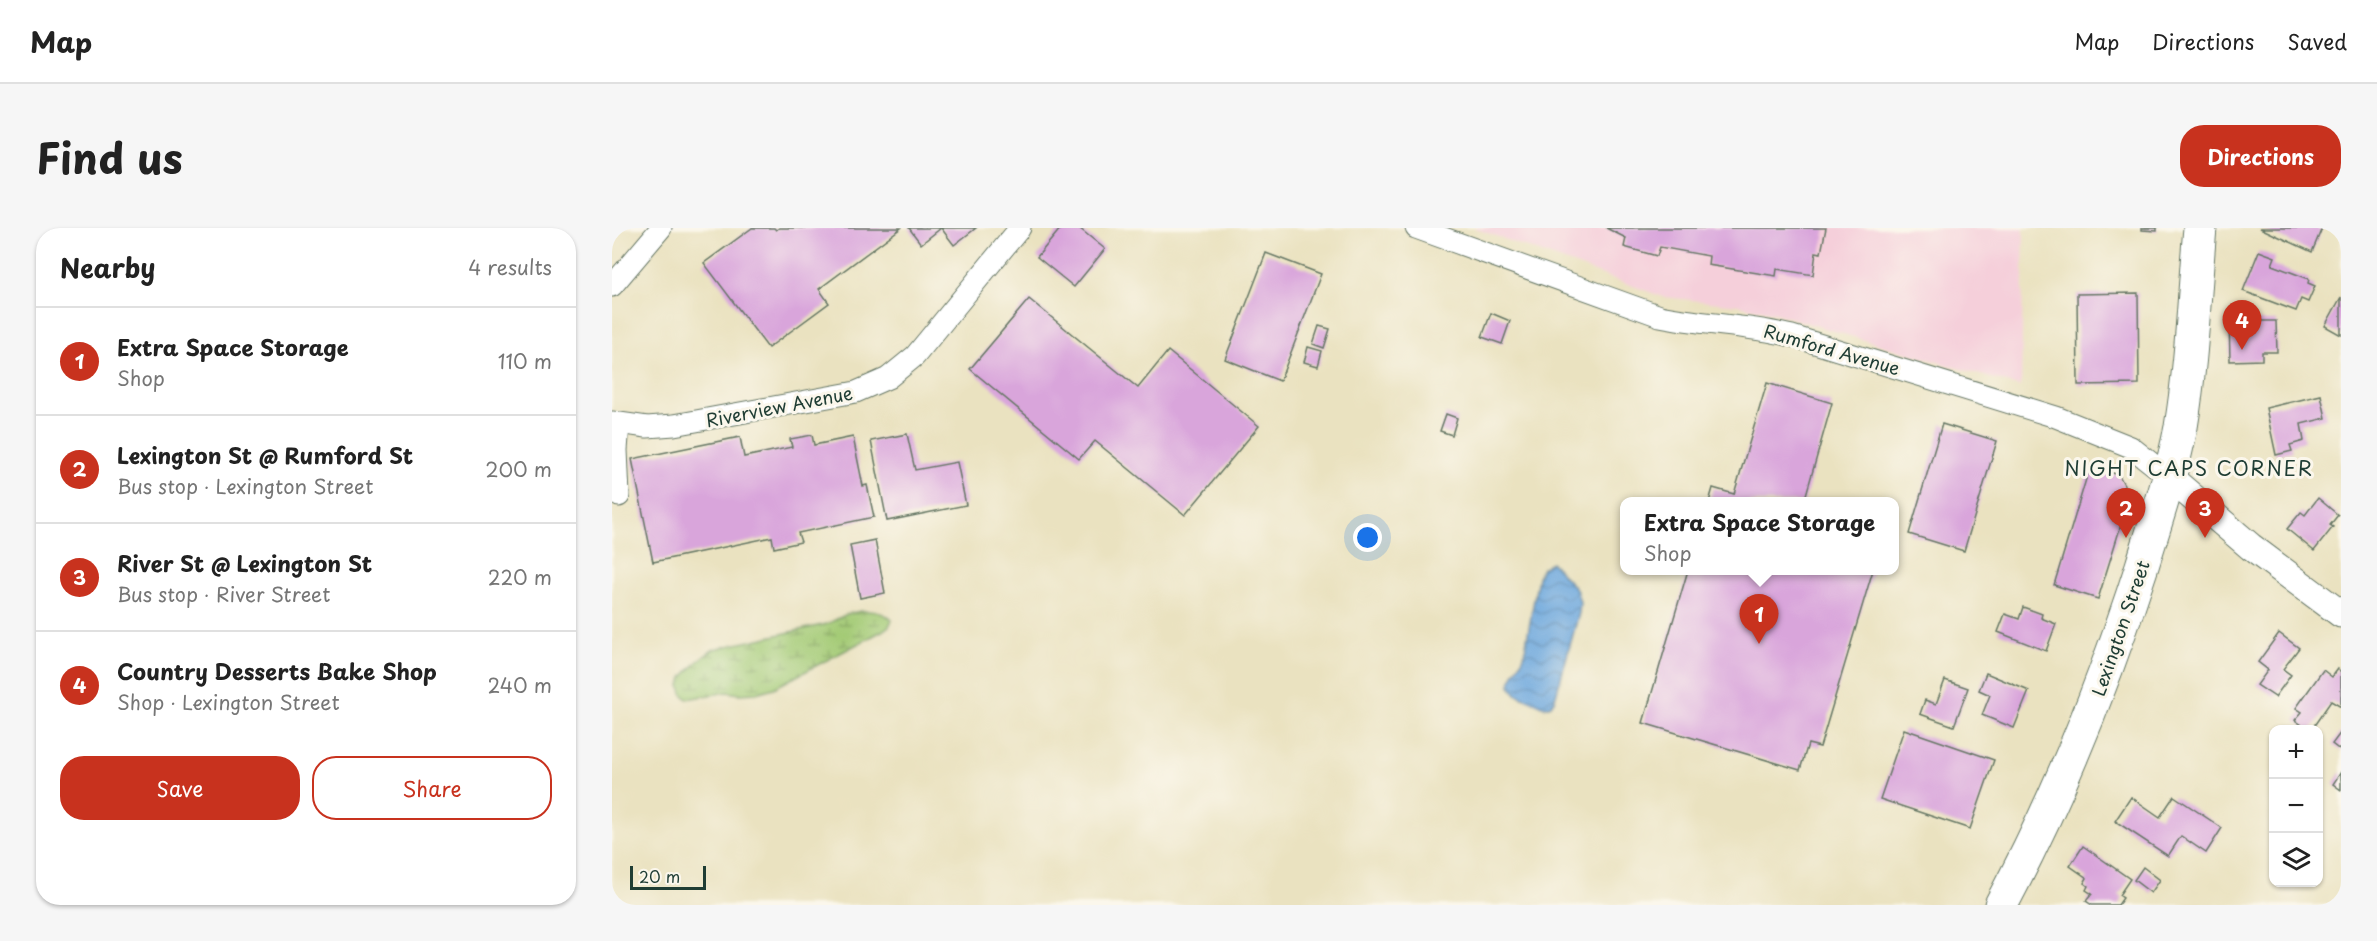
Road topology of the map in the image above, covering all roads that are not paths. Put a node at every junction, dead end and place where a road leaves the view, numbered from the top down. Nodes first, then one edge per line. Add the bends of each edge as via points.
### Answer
1 (661, 228) edge
2 (1020, 228) edge
3 (1416, 228) edge
4 (2200, 228) edge
5 (612, 286) edge
6 (616, 423) edge
7 (2169, 477) junction
8 (620, 496) dead end
9 (2341, 614) edge
10 (2001, 905) edge

1 - 5 street
2 - 6 street, Riverview Avenue via 915,356 878,384 843,395 674,425
3 - 7 street, Rumford Avenue via 1660,316 1792,336 2033,409 2124,443
4 - 7 main road, Lexington Street via 2186,387
6 - 8 street
7 - 9 street via 2266,559
7 - 10 main road, Lexington Street via 2114,652 2084,729

